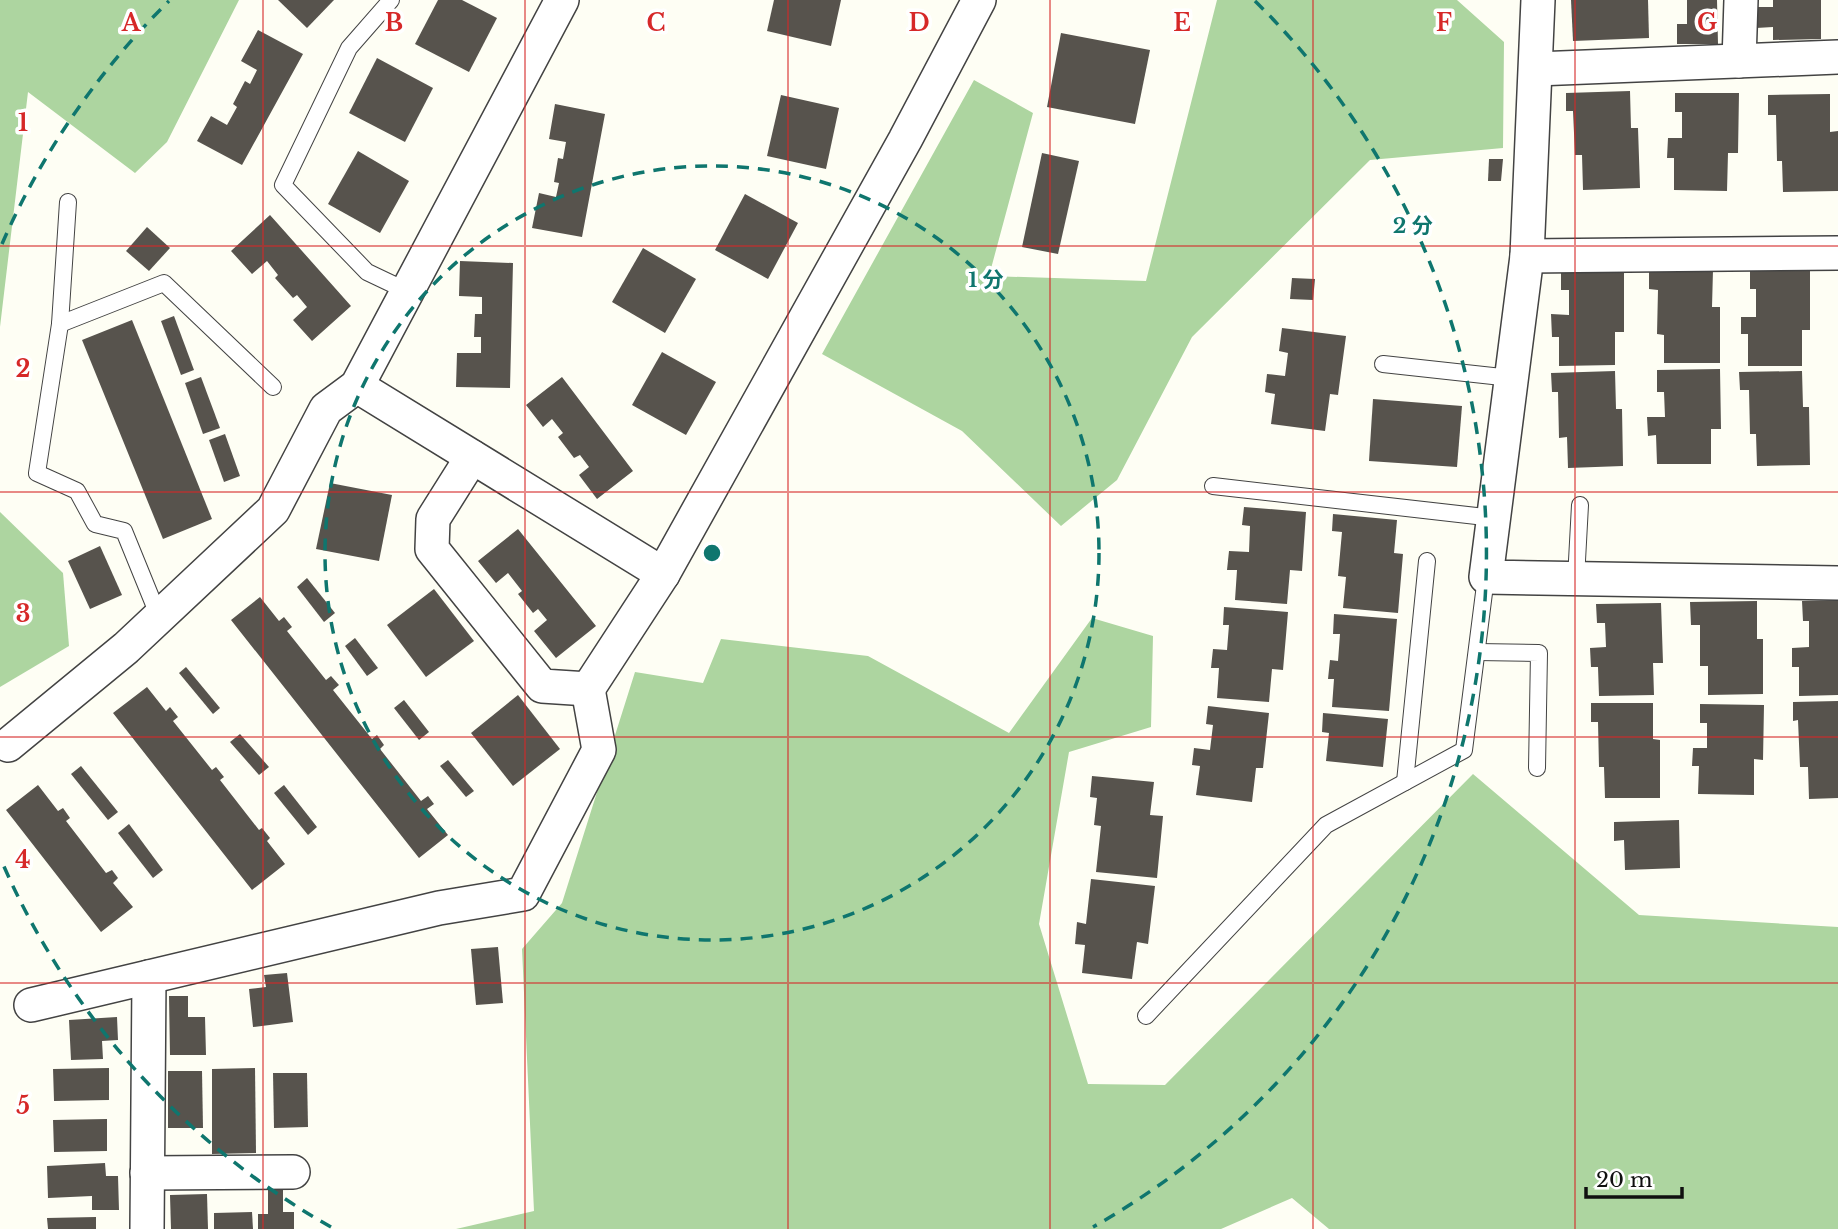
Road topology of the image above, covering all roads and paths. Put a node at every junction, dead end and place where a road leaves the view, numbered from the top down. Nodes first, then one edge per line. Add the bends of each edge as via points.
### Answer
1 (391, 0) edge
2 (979, 0) edge
3 (1538, 0) edge
4 (1741, 0) edge
5 (554, 3) edge
6 (1838, 57) edge
7 (1739, 61) junction
8 (1536, 69) junction
9 (68, 202) dead end
10 (1838, 253) edge
11 (1527, 256) junction
12 (407, 291) junction
13 (60, 324) junction
14 (1383, 364) dead end
15 (1511, 378) junction
16 (357, 386) junction
17 (272, 387) dead end
18 (472, 457) junction
19 (1213, 486) dead end
20 (1580, 505) dead end
21 (1494, 518) junction
22 (1427, 561) dead end
23 (663, 574) junction
24 (1486, 577) junction
25 (1576, 579) junction
26 (1838, 583) edge
27 (159, 617) junction
28 (1477, 652) junction
29 (588, 689) junction
30 (8, 745) dead end
31 (1537, 768) dead end
32 (1405, 782) junction
33 (149, 976) junction
34 (31, 1005) dead end
35 (1146, 1016) dead end
36 (293, 1172) dead end
37 (147, 1173) junction
38 (147, 1229) edge

1 - 12 lane via 349,48 283,185 367,272
2 - 23 street
3 - 8 street
4 - 7 street
5 - 12 street
6 - 7 street
7 - 8 street
8 - 11 street
9 - 13 lane
10 - 11 street
11 - 15 street
12 - 16 street
13 - 17 lane via 164,283
13 - 27 lane via 37,473 77,491 95,524 124,531
14 - 15 lane
15 - 21 street
16 - 18 street
16 - 27 street via 326,409 272,510
18 - 23 street
18 - 29 street via 433,519 432,549 542,686
19 - 21 lane
20 - 25 lane
21 - 24 street
22 - 32 lane
23 - 29 street
24 - 25 street
24 - 28 lane
25 - 26 street
27 - 30 street
28 - 31 lane via 1539,653
28 - 32 lane via 1464,750
29 - 33 street via 599,750 523,894 439,908
32 - 35 lane via 1326,825
33 - 34 street
33 - 37 street
36 - 37 street
37 - 38 street

